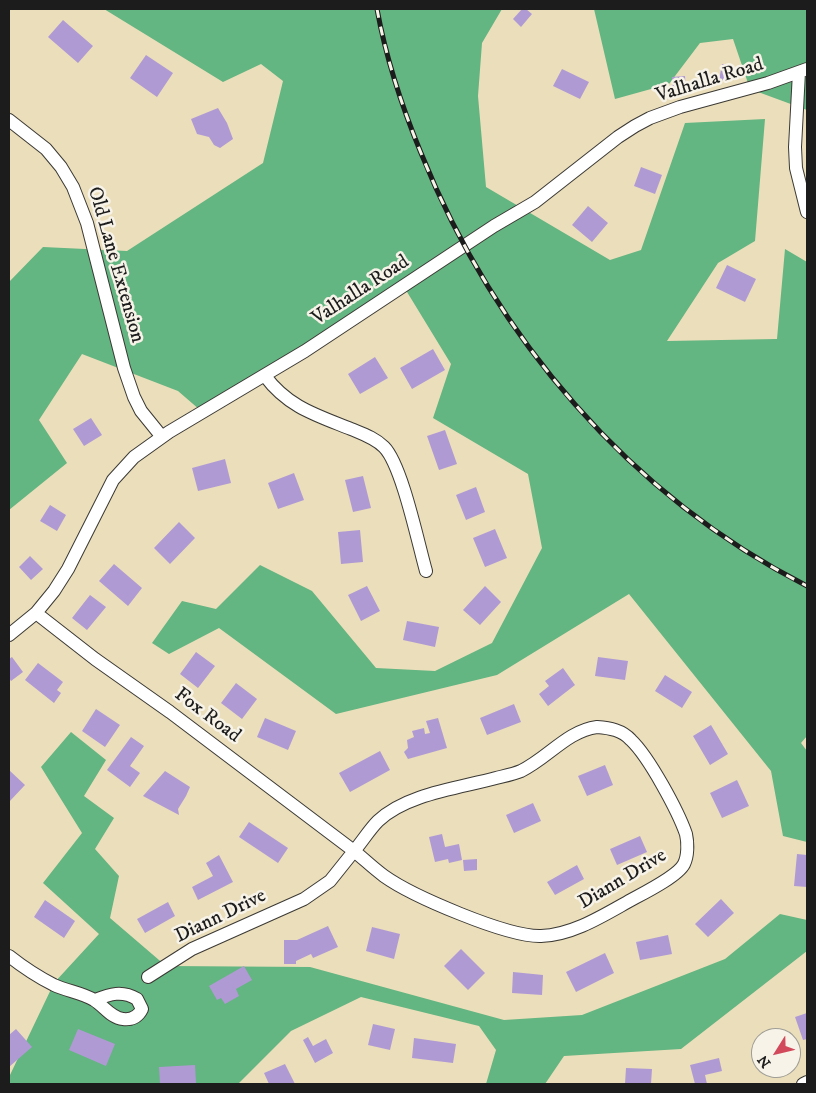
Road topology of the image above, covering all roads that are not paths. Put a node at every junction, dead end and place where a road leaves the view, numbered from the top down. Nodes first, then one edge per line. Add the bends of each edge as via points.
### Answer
1 (803, 71) edge
2 (9, 120) edge
3 (807, 212) edge
4 (264, 376) junction
5 (162, 437) junction
6 (426, 570) dead end
7 (36, 613) junction
8 (9, 635) edge
9 (354, 852) junction
10 (9, 956) edge
11 (148, 977) dead end
12 (95, 1000) dead end
13 (807, 1082) edge
14 (803, 1084) edge

1 - 3 street via 795,146 796,168
1 - 4 street, Valhalla Road via 680,107 636,126 535,202
2 - 5 street, Old Lane Extension via 46,149 73,187 87,223 134,397
4 - 5 street, Valhalla Road
4 - 6 street via 286,400 369,436 386,448 398,470
5 - 7 street, Valhalla Road via 134,457 113,480 68,569
7 - 8 street, Valhalla Road
7 - 9 street, Fox Road
9 - 9 street, Diann Drive via 378,821 414,799 520,771 575,734 597,727 620,732 632,741 648,762 672,802 686,835 687,850 684,865 661,883 575,929 543,936 527,935 486,923 411,892
9 - 11 street, Diann Drive via 330,881 304,899 192,949
10 - 12 street via 54,985
13 - 14 street

